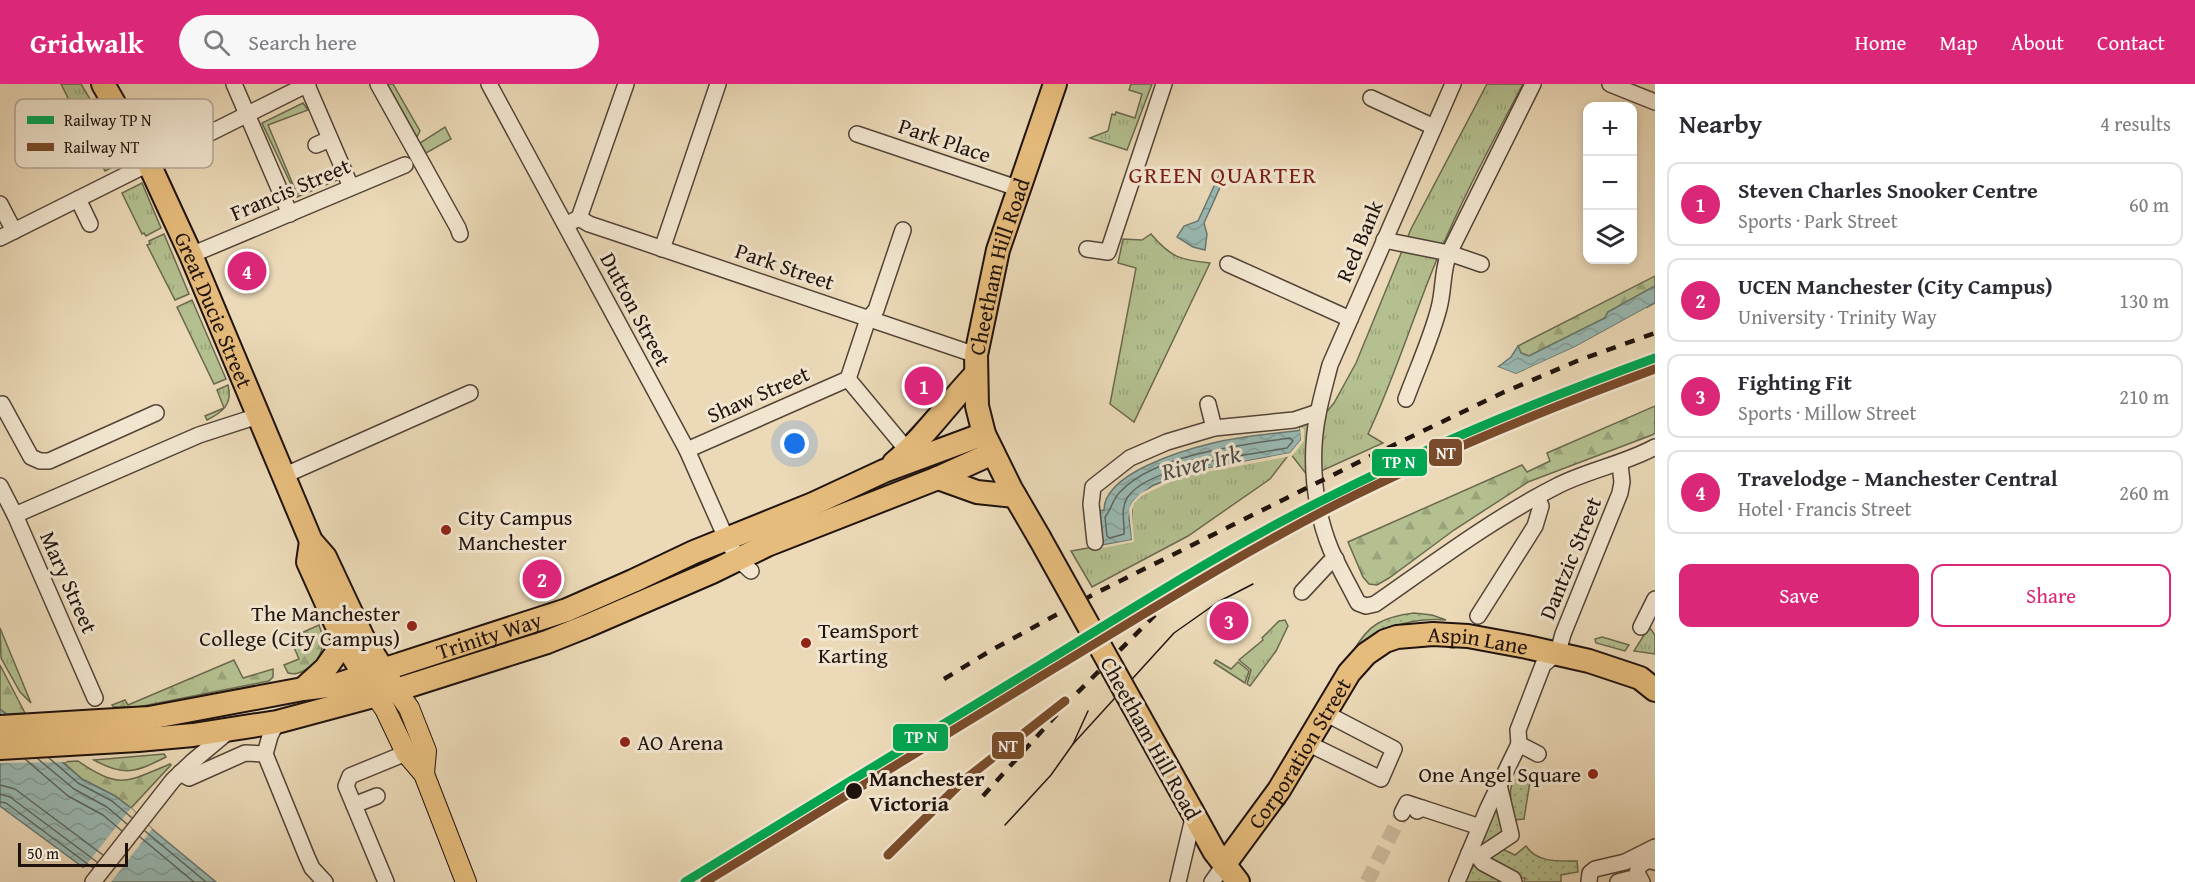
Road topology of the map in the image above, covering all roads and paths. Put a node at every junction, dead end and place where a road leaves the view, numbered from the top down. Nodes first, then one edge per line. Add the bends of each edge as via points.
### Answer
1 (103, 84) edge
2 (234, 84) edge
3 (307, 84) edge
4 (378, 84) edge
5 (489, 84) edge
6 (626, 84) edge
7 (717, 84) edge
8 (1054, 84) edge
9 (1164, 84) edge
10 (1453, 84) edge
11 (1533, 84) edge
12 (1610, 84) edge
13 (1371, 98) dead end
14 (112, 99) edge
15 (1655, 102) edge
16 (248, 115) junction
17 (1434, 127) junction
18 (213, 132) edge
19 (856, 134) dead end
20 (405, 165) dead end
21 (141, 168) edge
22 (151, 168) edge
23 (351, 187) junction
24 (1020, 189) junction
25 (78, 199) junction
26 (0, 204) edge
27 (290, 214) junction
28 (572, 221) junction
29 (90, 224) dead end
30 (903, 230) dead end
31 (7, 234) edge
32 (460, 234) dead end
33 (1384, 240) junction
34 (662, 249) junction
35 (1087, 249) dead end
36 (1449, 253) junction
37 (191, 255) junction
38 (1228, 264) dead end
39 (1481, 264) dead end
40 (868, 319) junction
41 (1350, 319) junction
42 (976, 364) junction
43 (848, 379) junction
44 (470, 393) dead end
45 (1406, 399) dead end
46 (2, 404) dead end
47 (1208, 404) dead end
48 (156, 413) dead end
49 (258, 416) junction
50 (1317, 416) junction
51 (6, 426) edge
52 (1214, 428) junction
53 (989, 443) junction
54 (1655, 447) edge
55 (687, 450) junction
56 (910, 450) junction
57 (1614, 466) junction
58 (884, 471) junction
59 (283, 476) junction
60 (938, 478) junction
61 (0, 486) edge
62 (1016, 496) junction
63 (1537, 497) junction
64 (12, 521) junction
65 (726, 538) junction
66 (311, 541) junction
67 (1095, 543) dead end
68 (1336, 559) junction
69 (744, 565) junction
70 (633, 581) junction
71 (1302, 592) dead end
72 (1655, 599) edge
73 (1478, 616) dead end
74 (1641, 627) dead end
75 (1397, 637) joint
76 (344, 642) junction
77 (1558, 652) junction
78 (374, 672) junction
79 (1647, 684) edge
80 (303, 689) junction
81 (386, 693) junction
82 (95, 698) dead end
83 (1325, 713) junction
84 (277, 722) junction
85 (0, 727) edge
86 (232, 729) junction
87 (101, 732) junction
88 (1307, 743) junction
89 (1520, 744) junction
90 (0, 747) edge
91 (406, 753) junction
92 (265, 754) junction
93 (1538, 754) dead end
94 (180, 773) junction
95 (424, 774) junction
96 (1499, 785) junction
97 (377, 795) dead end
98 (354, 805) junction
99 (1414, 811) dead end
100 (1193, 812) junction
101 (1480, 827) junction
102 (1655, 847) edge
103 (1474, 855) junction
104 (1625, 862) junction
105 (1655, 862) edge
106 (1225, 876) edge
107 (94, 881) edge
108 (1630, 881) edge
109 (325, 882) edge
110 (386, 882) edge
111 (466, 882) edge
112 (1178, 882) edge
113 (1457, 882) edge
114 (1514, 882) edge
115 (1589, 882) edge

1 - 14 highway, Great Ducie Street
2 - 16 street
3 - 16 street
3 - 23 street via 323,142
4 - 32 street
5 - 28 street, Dutton Street
6 - 28 street
7 - 34 street
8 - 24 highway, Cheetham Hill Road
9 - 35 street via 1108,252
10 - 17 street, Red Bank
11 - 36 street
12 - 15 street
13 - 17 street
16 - 18 street
16 - 27 street
17 - 33 street, Red Bank
19 - 24 street, Park Place
20 - 23 street, Francis Street
21 - 25 street
22 - 37 highway, Great Ducie Street
23 - 27 street, Francis Street
24 - 42 highway, Cheetham Hill Road via 998,250
25 - 29 street
25 - 31 street
26 - 31 street
27 - 37 street, Francis Street
28 - 34 street, Park Street
28 - 55 street, Dutton Street
30 - 40 street via 876,310
33 - 36 street
33 - 41 street, Red Bank
34 - 40 street, Park Street
36 - 39 street
36 - 45 street via 1439,309
37 - 49 highway, Great Ducie Street
38 - 41 street
40 - 42 street, Park Street
40 - 43 street
41 - 50 street, Red Bank via 1330,365
42 - 53 highway, Cheetham Hill Road via 977,406
42 - 56 highway
43 - 55 street, Shaw Street
43 - 56 street
44 - 59 street
46 - 51 street
47 - 52 street
48 - 51 street via 49,461 31,457
49 - 59 highway, Great Ducie Street
49 - 64 street via 199,435
50 - 52 street
50 - 68 street, Red Bank via 1315,478 1321,518
52 - 67 street via 1130,458 1094,487 1091,504
53 - 58 highway, Trinity Way
53 - 60 highway
53 - 62 highway, Cheetham Hill Road
54 - 57 street
55 - 65 street, Dutton Street
56 - 58 highway
57 - 63 street via 1568,481
57 - 77 street, Dantzic Street via 1622,482 1620,493
58 - 65 highway, Trinity Way
59 - 66 highway, Great Ducie Street
60 - 62 highway via 977,492
60 - 69 highway, Trinity Way via 767,545
61 - 64 street, Mary Street
62 - 100 highway, Cheetham Hill Road, bridge
63 - 68 street via 1493,522 1375,604 1358,603
63 - 73 street via 1541,506 1535,526
64 - 82 street, Mary Street via 78,675
65 - 69 street, Dutton Street
65 - 70 highway, Trinity Way
66 - 76 highway, Great Ducie Street via 308,562
66 - 78 highway, Great Ducie Street via 326,557
68 - 71 street
69 - 70 highway via 724,556 660,579
69 - 81 highway, Trinity Way via 675,588 547,642
70 - 78 highway, Trinity Way via 567,610
72 - 74 street
75 - 77 highway, Aspin Lane via 1468,636
75 - 83 highway, Corporation Street via 1360,660
76 - 78 highway, Great Ducie Street
76 - 80 highway via 326,668
77 - 79 highway, Aspin Lane
77 - 89 street, Dantzic Street via 1543,665 1518,730
78 - 80 highway, Trinity Way via 336,685
78 - 81 highway, Great Ducie Street
80 - 87 highway, Trinity Way via 149,718
81 - 84 highway, Trinity Way
81 - 91 main road, Great Ducie Street via 384,709
81 - 95 main road, Great Ducie Street via 409,708 426,751
83 - 88 highway, Corporation Street
83 - 88 street via 1394,749 1381,779
84 - 86 highway, Trinity Way
84 - 92 street
85 - 87 highway, Trinity Way
86 - 87 highway, Trinity Way via 174,736
86 - 94 street
87 - 90 highway, Trinity Way
88 - 106 highway, Corporation Street
89 - 93 street
89 - 96 street, Dantzic Street
91 - 95 main road, Great Ducie Street
91 - 98 street via 350,776 346,786
92 - 94 street via 245,753 189,778
92 - 109 street via 312,868
94 - 107 street
95 - 111 main road, Great Ducie Street
96 - 101 street, Dantzic Street
96 - 103 street via 1511,835
97 - 98 street
98 - 110 street
99 - 101 street
100 - 106 highway, Cheetham Hill Road
100 - 112 street
101 - 103 street, Dantzic Street
102 - 104 street
103 - 113 street, Dantzic Street
103 - 114 street
104 - 108 street
104 - 115 street via 1595,869
105 - 108 street via 1648,860 1638,866

